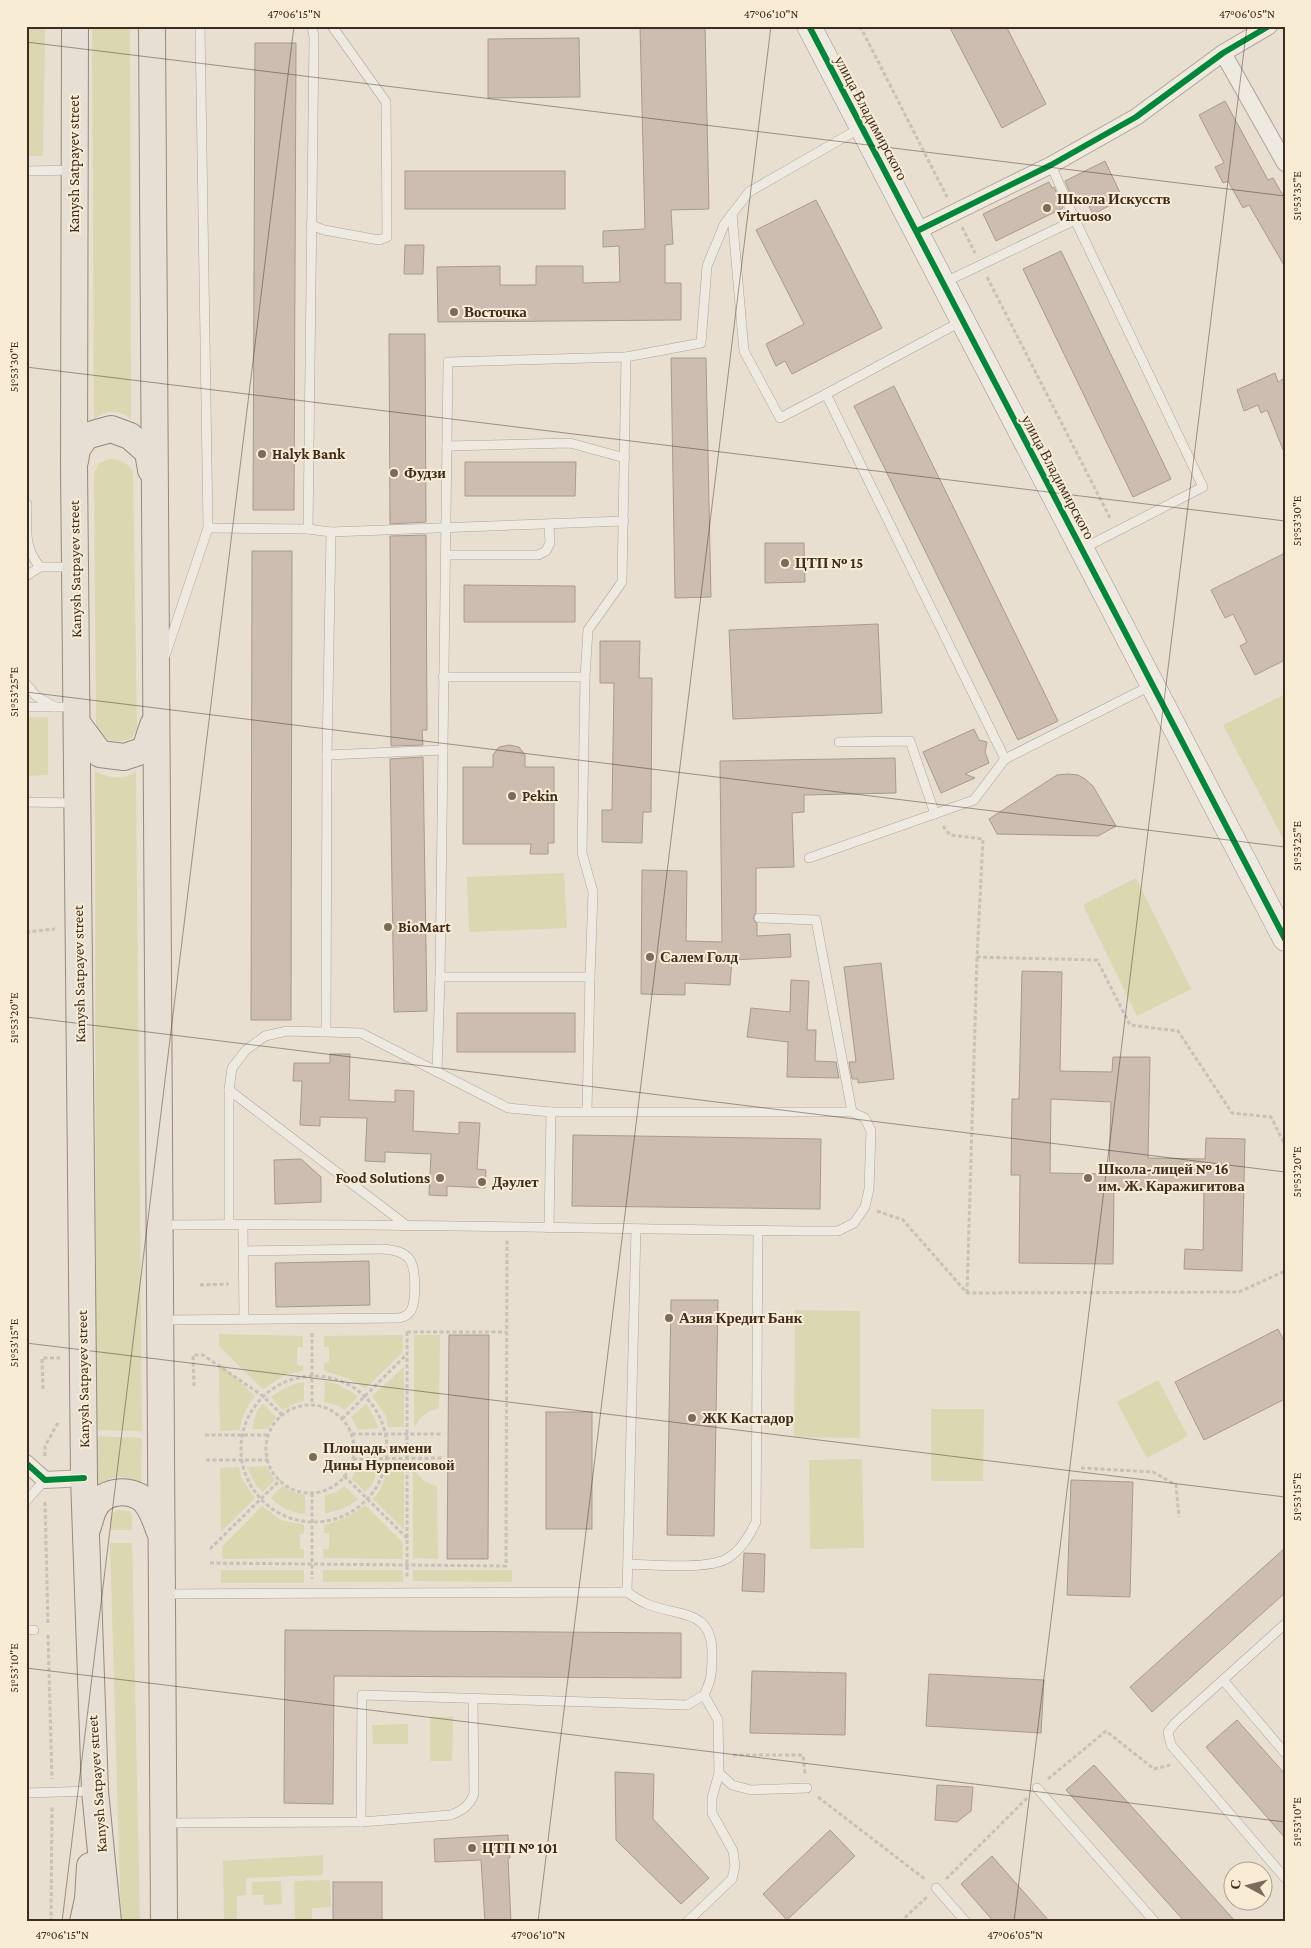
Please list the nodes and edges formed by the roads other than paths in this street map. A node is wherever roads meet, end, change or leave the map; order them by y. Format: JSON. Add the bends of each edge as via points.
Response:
{"nodes":[{"id":1,"x":75,"y":26,"type":"edge"},
{"id":2,"x":152,"y":26,"type":"edge"},
{"id":3,"x":200,"y":26,"type":"edge"},
{"id":4,"x":312,"y":26,"type":"edge"},
{"id":5,"x":332,"y":26,"type":"edge"},
{"id":6,"x":809,"y":26,"type":"edge"},
{"id":7,"x":1269,"y":26,"type":"edge"},
{"id":8,"x":1223,"y":52,"type":"junction"},
{"id":9,"x":862,"y":127,"type":"junction"},
{"id":10,"x":1285,"y":163,"type":"edge"},
{"id":11,"x":1051,"y":165,"type":"junction"},
{"id":12,"x":74,"y":170,"type":"junction"},
{"id":13,"x":26,"y":171,"type":"edge"},
{"id":14,"x":732,"y":214,"type":"junction"},
{"id":15,"x":1075,"y":220,"type":"junction"},
{"id":16,"x":311,"y":225,"type":"junction"},
{"id":17,"x":917,"y":231,"type":"junction"},
{"id":18,"x":943,"y":283,"type":"junction"},
{"id":19,"x":962,"y":321,"type":"junction"},
{"id":20,"x":626,"y":357,"type":"junction"},
{"id":21,"x":826,"y":394,"type":"junction"},
{"id":22,"x":447,"y":446,"type":"junction"},
{"id":23,"x":625,"y":458,"type":"junction"},
{"id":24,"x":74,"y":466,"type":"junction"},
{"id":25,"x":154,"y":486,"type":"junction"},
{"id":26,"x":27,"y":504,"type":"edge"},
{"id":27,"x":624,"y":521,"type":"junction"},
{"id":28,"x":549,"y":524,"type":"junction"},
{"id":29,"x":208,"y":528,"type":"junction"},
{"id":30,"x":308,"y":529,"type":"junction"},
{"id":31,"x":446,"y":529,"type":"junction"},
{"id":32,"x":331,"y":532,"type":"junction"},
{"id":33,"x":1081,"y":549,"type":"junction"},
{"id":34,"x":446,"y":555,"type":"junction"},
{"id":35,"x":40,"y":566,"type":"junction"},
{"id":36,"x":76,"y":567,"type":"junction"},
{"id":37,"x":26,"y":575,"type":"edge"},
{"id":38,"x":444,"y":677,"type":"junction"},
{"id":39,"x":585,"y":677,"type":"junction"},
{"id":40,"x":156,"y":682,"type":"junction"},
{"id":41,"x":26,"y":684,"type":"edge"},
{"id":42,"x":1152,"y":685,"type":"junction"},
{"id":43,"x":26,"y":707,"type":"edge"},
{"id":44,"x":70,"y":712,"type":"junction"},
{"id":45,"x":156,"y":717,"type":"junction"},
{"id":46,"x":839,"y":742,"type":"dead end"},
{"id":47,"x":443,"y":750,"type":"junction"},
{"id":48,"x":327,"y":755,"type":"junction"},
{"id":49,"x":1005,"y":759,"type":"junction"},
{"id":50,"x":26,"y":802,"type":"edge"},
{"id":51,"x":77,"y":803,"type":"junction"},
{"id":52,"x":935,"y":814,"type":"junction"},
{"id":53,"x":810,"y":858,"type":"dead end"},
{"id":54,"x":759,"y":918,"type":"dead end"},
{"id":55,"x":1285,"y":939,"type":"edge"},
{"id":56,"x":440,"y":977,"type":"junction"},
{"id":57,"x":590,"y":977,"type":"junction"},
{"id":58,"x":326,"y":1031,"type":"junction"},
{"id":59,"x":437,"y":1072,"type":"junction"},
{"id":60,"x":229,"y":1090,"type":"junction"},
{"id":61,"x":587,"y":1111,"type":"junction"},
{"id":62,"x":551,"y":1112,"type":"junction"},
{"id":63,"x":852,"y":1112,"type":"junction"},
{"id":64,"x":230,"y":1224,"type":"junction"},
{"id":65,"x":159,"y":1225,"type":"junction"},
{"id":66,"x":244,"y":1225,"type":"junction"},
{"id":67,"x":406,"y":1225,"type":"junction"},
{"id":68,"x":549,"y":1228,"type":"junction"},
{"id":69,"x":636,"y":1230,"type":"junction"},
{"id":70,"x":758,"y":1230,"type":"junction"},
{"id":71,"x":244,"y":1251,"type":"junction"},
{"id":72,"x":244,"y":1319,"type":"junction"},
{"id":73,"x":159,"y":1320,"type":"junction"},
{"id":74,"x":26,"y":1463,"type":"edge"},
{"id":75,"x":84,"y":1478,"type":"junction"},
{"id":76,"x":45,"y":1480,"type":"junction"},
{"id":77,"x":26,"y":1501,"type":"edge"},
{"id":78,"x":86,"y":1533,"type":"junction"},
{"id":79,"x":160,"y":1533,"type":"junction"},
{"id":80,"x":628,"y":1564,"type":"junction"},
{"id":81,"x":627,"y":1592,"type":"junction"},
{"id":82,"x":162,"y":1594,"type":"junction"},
{"id":83,"x":1285,"y":1624,"type":"edge"},
{"id":84,"x":1223,"y":1680,"type":"junction"},
{"id":85,"x":704,"y":1695,"type":"junction"},
{"id":86,"x":473,"y":1699,"type":"junction"},
{"id":87,"x":1285,"y":1752,"type":"edge"},
{"id":88,"x":719,"y":1773,"type":"junction"},
{"id":89,"x":807,"y":1788,"type":"road end"},
{"id":90,"x":1037,"y":1788,"type":"dead end"},
{"id":91,"x":95,"y":1791,"type":"junction"},
{"id":92,"x":26,"y":1793,"type":"edge"},
{"id":93,"x":361,"y":1822,"type":"junction"},
{"id":94,"x":162,"y":1823,"type":"junction"},
{"id":95,"x":1285,"y":1878,"type":"edge"},
{"id":96,"x":936,"y":1888,"type":"road end"},
{"id":97,"x":163,"y":1921,"type":"edge"},
{"id":98,"x":83,"y":1922,"type":"edge"},
{"id":99,"x":108,"y":1922,"type":"edge"},
{"id":100,"x":687,"y":1922,"type":"edge"},
{"id":101,"x":966,"y":1922,"type":"edge"},
{"id":102,"x":1155,"y":1922,"type":"edge"}],
"edges":[{"from":1,"to":12,"type":"main road","name":"Kanysh Satpayev street"},
{"from":2,"to":25,"type":"main road"},
{"from":3,"to":29,"type":"lane"},
{"from":4,"to":16,"type":"lane"},
{"from":5,"to":16,"type":"lane","via":[[386,102],[387,237],[379,240]]},
{"from":6,"to":9,"type":"street","name":"улица Владимирского"},
{"from":7,"to":8,"type":"street"},
{"from":8,"to":10,"type":"street"},
{"from":8,"to":11,"type":"street","via":[[1136,117]]},
{"from":9,"to":14,"type":"lane","via":[[749,192]]},
{"from":9,"to":17,"type":"street","name":"улица Владимирского"},
{"from":11,"to":15,"type":"lane"},
{"from":11,"to":17,"type":"street"},
{"from":12,"to":13,"type":"lane"},
{"from":12,"to":24,"type":"main road","name":"Kanysh Satpayev street"},
{"from":14,"to":20,"type":"lane","via":[[724,224],[707,266],[700,343]]},
{"from":14,"to":21,"type":"lane","via":[[744,351],[780,418]]},
{"from":15,"to":18,"type":"lane"},
{"from":15,"to":33,"type":"lane","via":[[1202,487]]},
{"from":16,"to":30,"type":"lane"},
{"from":17,"to":18,"type":"street","name":"улица Владимирского"},
{"from":18,"to":19,"type":"street","name":"улица Владимирского"},
{"from":19,"to":21,"type":"lane"},
{"from":19,"to":33,"type":"street","name":"улица Владимирского"},
{"from":20,"to":22,"type":"lane","via":[[448,362]]},
{"from":20,"to":23,"type":"lane"},
{"from":21,"to":49,"type":"lane"},
{"from":22,"to":23,"type":"lane","via":[[570,443]]},
{"from":22,"to":31,"type":"lane"},
{"from":23,"to":27,"type":"lane"},
{"from":24,"to":25,"type":"main road","via":[[77,449],[86,436],[111,429],[130,436],[148,452]]},
{"from":24,"to":36,"type":"main road","name":"Kanysh Satpayev street"},
{"from":25,"to":40,"type":"main road"},
{"from":26,"to":35,"type":"lane","via":[[27,546]]},
{"from":27,"to":28,"type":"lane"},
{"from":27,"to":39,"type":"lane","via":[[622,582],[588,630]]},
{"from":28,"to":31,"type":"lane"},
{"from":28,"to":34,"type":"lane","via":[[550,543],[546,551],[538,555]]},
{"from":29,"to":30,"type":"lane"},
{"from":29,"to":40,"type":"lane"},
{"from":30,"to":32,"type":"lane"},
{"from":31,"to":32,"type":"lane"},
{"from":31,"to":34,"type":"lane"},
{"from":32,"to":48,"type":"lane"},
{"from":33,"to":42,"type":"street","name":"улица Владимирского"},
{"from":34,"to":38,"type":"lane"},
{"from":35,"to":36,"type":"lane"},
{"from":35,"to":37,"type":"lane"},
{"from":36,"to":44,"type":"main road","name":"Kanysh Satpayev street"},
{"from":38,"to":39,"type":"lane"},
{"from":38,"to":47,"type":"lane"},
{"from":39,"to":57,"type":"lane","via":[[582,854],[593,892]]},
{"from":40,"to":45,"type":"main road"},
{"from":41,"to":44,"type":"lane","via":[[36,696]]},
{"from":42,"to":49,"type":"lane"},
{"from":42,"to":55,"type":"street","name":"улица Владимирского"},
{"from":43,"to":44,"type":"lane"},
{"from":44,"to":45,"type":"main road","via":[[100,754],[124,757],[145,750]]},
{"from":44,"to":51,"type":"main road","name":"Kanysh Satpayev street"},
{"from":45,"to":65,"type":"main road"},
{"from":46,"to":52,"type":"lane","via":[[910,741]]},
{"from":47,"to":48,"type":"lane"},
{"from":47,"to":56,"type":"lane"},
{"from":48,"to":58,"type":"lane"},
{"from":49,"to":52,"type":"lane","via":[[974,800]]},
{"from":50,"to":51,"type":"lane"},
{"from":51,"to":75,"type":"main road","name":"Kanysh Satpayev street"},
{"from":52,"to":53,"type":"lane"},
{"from":54,"to":63,"type":"lane","via":[[816,920]]},
{"from":56,"to":57,"type":"lane"},
{"from":56,"to":59,"type":"lane"},
{"from":57,"to":61,"type":"lane"},
{"from":58,"to":59,"type":"lane","via":[[361,1033]]},
{"from":58,"to":60,"type":"lane","via":[[288,1031],[265,1036],[246,1050],[232,1068]]},
{"from":59,"to":62,"type":"lane","via":[[508,1108]]},
{"from":60,"to":64,"type":"lane"},
{"from":60,"to":67,"type":"lane"},
{"from":61,"to":62,"type":"lane"},
{"from":61,"to":63,"type":"lane"},
{"from":62,"to":68,"type":"lane"},
{"from":63,"to":70,"type":"lane","via":[[865,1118],[871,1131],[869,1190],[865,1207],[854,1224],[838,1231]]},
{"from":64,"to":65,"type":"lane"},
{"from":64,"to":66,"type":"lane"},
{"from":65,"to":73,"type":"main road"},
{"from":66,"to":67,"type":"lane"},
{"from":66,"to":71,"type":"lane"},
{"from":67,"to":68,"type":"lane"},
{"from":68,"to":69,"type":"lane"},
{"from":69,"to":70,"type":"lane"},
{"from":69,"to":80,"type":"lane"},
{"from":70,"to":80,"type":"lane","via":[[756,1522],[745,1543],[727,1559],[706,1565]]},
{"from":71,"to":72,"type":"lane"},
{"from":71,"to":72,"type":"lane","via":[[382,1249],[399,1252],[410,1259],[414,1270],[414,1305],[409,1314],[399,1318]]},
{"from":72,"to":73,"type":"lane"},
{"from":73,"to":79,"type":"main road"},
{"from":74,"to":76,"type":"street"},
{"from":75,"to":76,"type":"street"},
{"from":75,"to":78,"type":"main road","name":"Kanysh Satpayev street"},
{"from":76,"to":77,"type":"lane"},
{"from":78,"to":79,"type":"main road","via":[[95,1506],[105,1495],[123,1492],[140,1497],[150,1508]]},
{"from":78,"to":91,"type":"main road","name":"Kanysh Satpayev street"},
{"from":79,"to":82,"type":"main road"},
{"from":80,"to":81,"type":"lane"},
{"from":81,"to":82,"type":"lane"},
{"from":81,"to":85,"type":"lane","via":[[647,1604],[688,1614],[707,1627],[712,1642],[712,1679]]},
{"from":82,"to":94,"type":"main road"},
{"from":83,"to":84,"type":"lane"},
{"from":84,"to":87,"type":"lane"},
{"from":84,"to":95,"type":"lane","via":[[1175,1722],[1168,1732],[1171,1745]]},
{"from":85,"to":86,"type":"lane","via":[[687,1705]]},
{"from":85,"to":88,"type":"lane","via":[[718,1720]]},
{"from":86,"to":93,"type":"lane","via":[[474,1794],[470,1803],[451,1815]]},
{"from":86,"to":93,"type":"lane","via":[[362,1695]]},
{"from":88,"to":89,"type":"lane","via":[[732,1785],[751,1790]]},
{"from":88,"to":100,"type":"lane","via":[[712,1798],[712,1813],[733,1851],[735,1866],[732,1879]]},
{"from":90,"to":102,"type":"lane"},
{"from":91,"to":92,"type":"lane"},
{"from":91,"to":98,"type":"main road","via":[[88,1899]]},
{"from":91,"to":99,"type":"main road","name":"Kanysh Satpayev street"},
{"from":93,"to":94,"type":"lane"},
{"from":94,"to":97,"type":"main road"},
{"from":96,"to":101,"type":"lane"}]}
